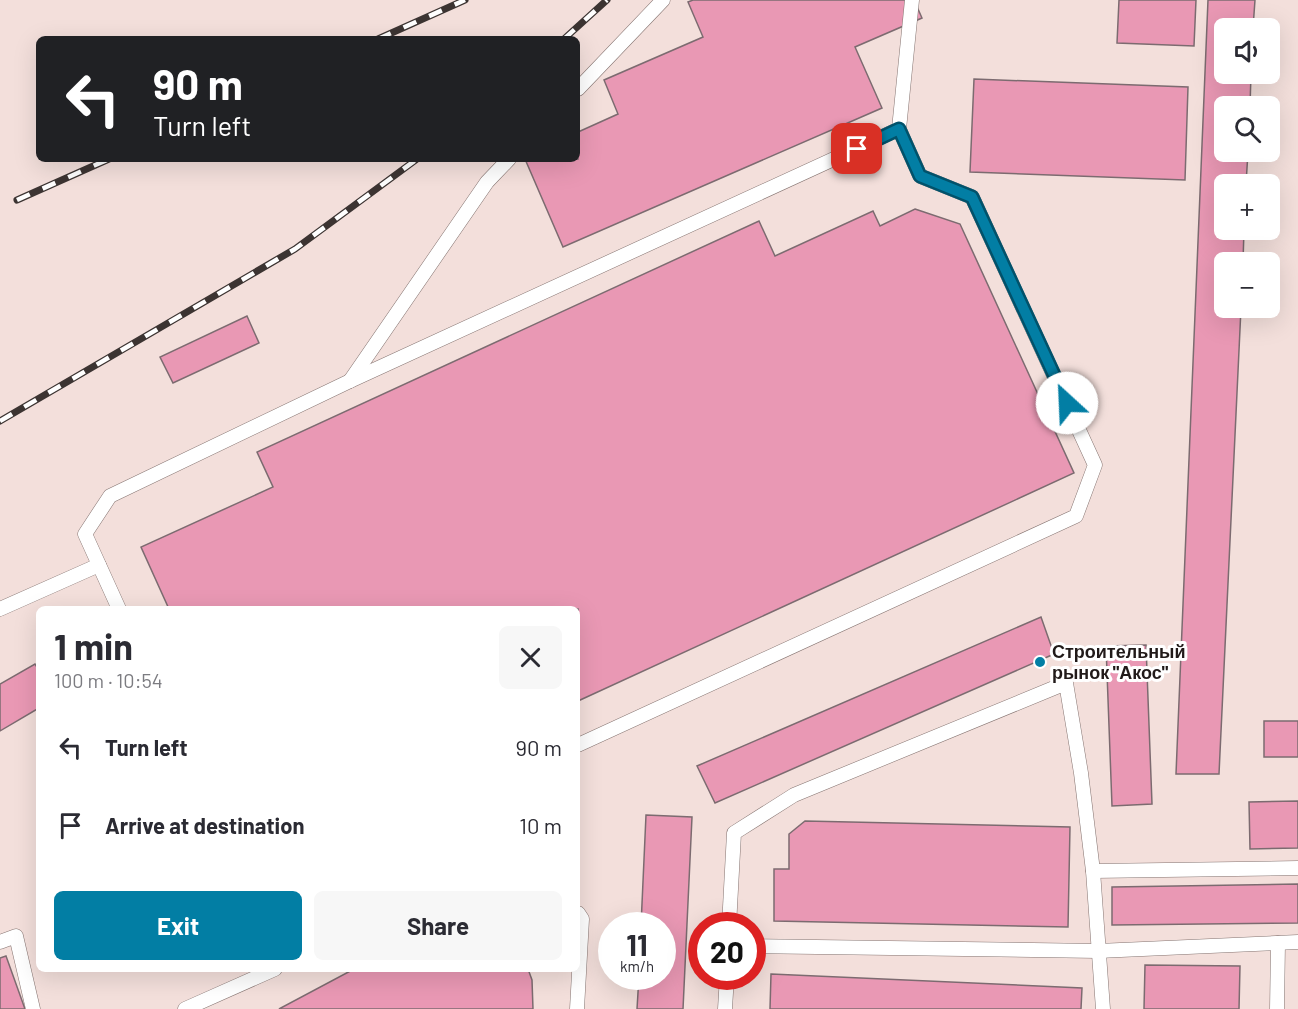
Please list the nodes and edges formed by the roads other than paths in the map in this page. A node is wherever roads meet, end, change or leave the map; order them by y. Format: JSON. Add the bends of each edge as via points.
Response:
{"nodes":[{"id":1,"x":663,"y":0,"type":"edge"},
{"id":2,"x":912,"y":0,"type":"edge"},
{"id":3,"x":580,"y":86,"type":"edge"},
{"id":4,"x":899,"y":129,"type":"junction"},
{"id":5,"x":506,"y":162,"type":"edge"},
{"id":6,"x":350,"y":381,"type":"junction"},
{"id":7,"x":99,"y":565,"type":"junction"},
{"id":8,"x":118,"y":606,"type":"edge"},
{"id":9,"x":0,"y":609,"type":"edge"},
{"id":10,"x":580,"y":744,"type":"edge"},
{"id":11,"x":1298,"y":868,"type":"edge"},
{"id":12,"x":1093,"y":871,"type":"junction"},
{"id":13,"x":730,"y":912,"type":"edge"},
{"id":14,"x":580,"y":916,"type":"edge"},
{"id":15,"x":0,"y":942,"type":"edge"},
{"id":16,"x":1298,"y":942,"type":"edge"},
{"id":17,"x":1278,"y":943,"type":"junction"},
{"id":18,"x":766,"y":946,"type":"edge"},
{"id":19,"x":1098,"y":951,"type":"junction"},
{"id":20,"x":580,"y":955,"type":"edge"},
{"id":21,"x":268,"y":972,"type":"edge"},
{"id":22,"x":579,"y":972,"type":"edge"},
{"id":23,"x":726,"y":990,"type":"edge"},
{"id":24,"x":33,"y":1009,"type":"edge"},
{"id":25,"x":185,"y":1009,"type":"edge"},
{"id":26,"x":577,"y":1009,"type":"edge"},
{"id":27,"x":725,"y":1009,"type":"edge"},
{"id":28,"x":1103,"y":1009,"type":"edge"},
{"id":29,"x":1277,"y":1009,"type":"edge"}],
"edges":[{"from":1,"to":3,"type":"lane"},
{"from":2,"to":4,"type":"lane"},
{"from":4,"to":6,"type":"lane"},
{"from":4,"to":10,"type":"lane","via":[[920,176],[972,197],[1090,454],[1095,465],[1076,516]]},
{"from":5,"to":6,"type":"lane","via":[[487,182]]},
{"from":6,"to":7,"type":"lane","via":[[110,496],[85,534]]},
{"from":7,"to":8,"type":"lane"},
{"from":7,"to":9,"type":"lane"},
{"from":11,"to":12,"type":"lane"},
{"from":12,"to":13,"type":"lane","via":[[1066,683],[794,795],[734,833]]},
{"from":12,"to":19,"type":"lane"},
{"from":14,"to":20,"type":"lane"},
{"from":15,"to":24,"type":"lane","via":[[16,936]]},
{"from":16,"to":17,"type":"lane"},
{"from":17,"to":19,"type":"lane"},
{"from":17,"to":29,"type":"lane"},
{"from":18,"to":19,"type":"lane"},
{"from":19,"to":28,"type":"lane"},
{"from":21,"to":25,"type":"lane"},
{"from":22,"to":26,"type":"lane"},
{"from":23,"to":27,"type":"lane"}]}
